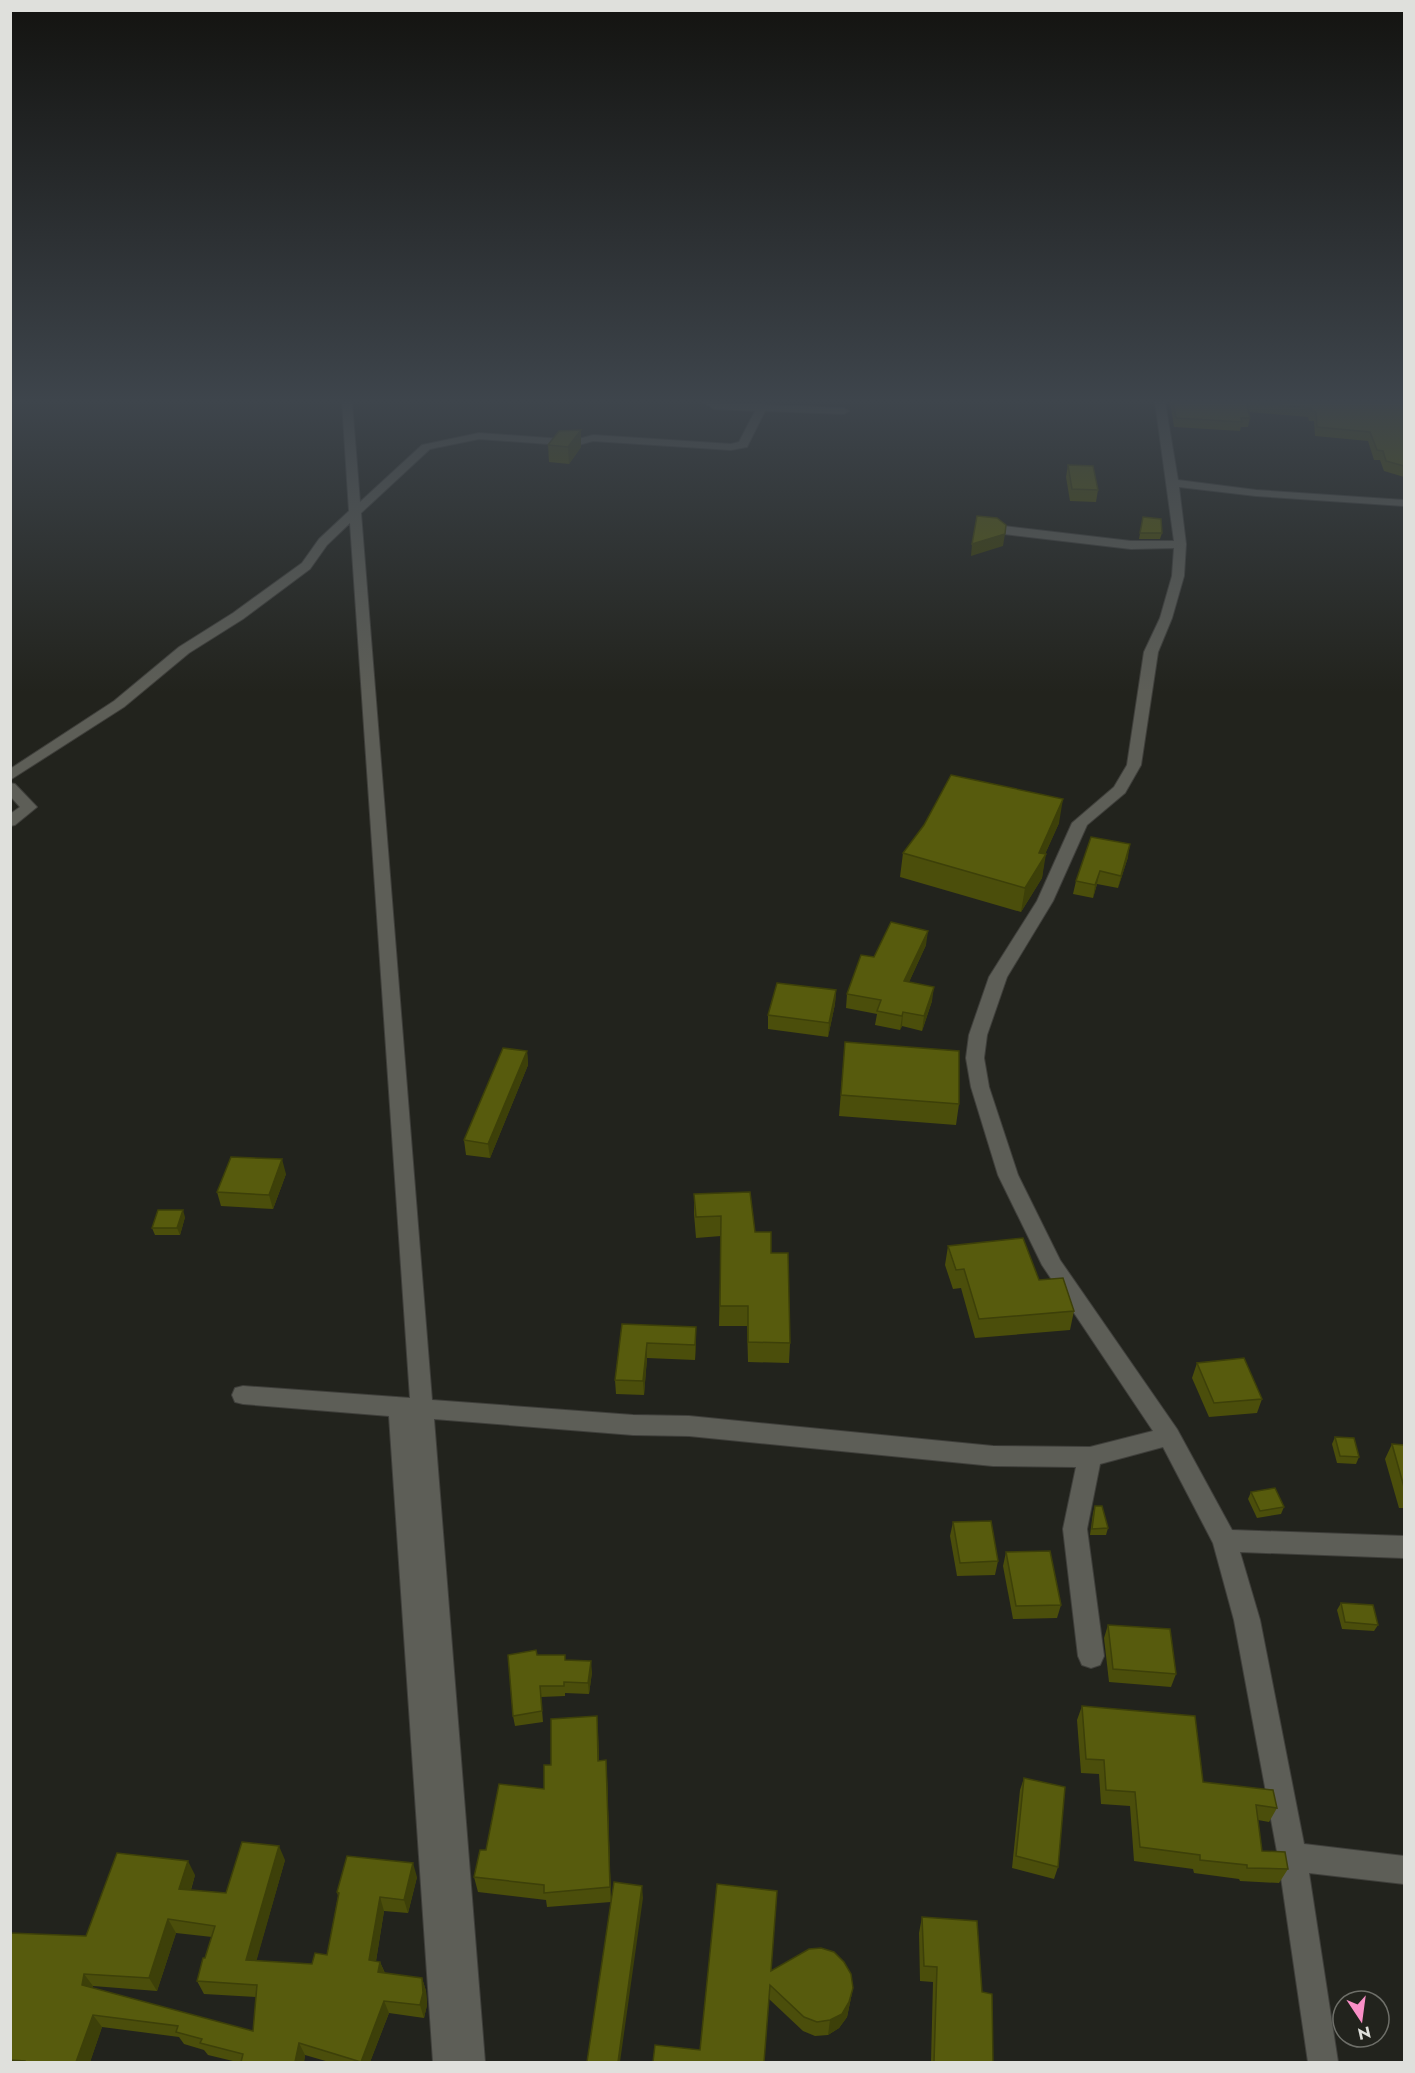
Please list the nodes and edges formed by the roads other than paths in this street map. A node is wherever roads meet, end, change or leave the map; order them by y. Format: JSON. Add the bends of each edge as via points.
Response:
{"nodes":[{"id":1,"x":354,"y":499,"type":"edge"},
{"id":2,"x":370,"y":499,"type":"edge"},
{"id":3,"x":1175,"y":499,"type":"edge"},
{"id":4,"x":1341,"y":499,"type":"edge"},
{"id":5,"x":1404,"y":503,"type":"edge"},
{"id":6,"x":355,"y":513,"type":"junction"},
{"id":7,"x":1004,"y":530,"type":"edge"},
{"id":8,"x":1180,"y":544,"type":"junction"},
{"id":9,"x":10,"y":776,"type":"edge"},
{"id":10,"x":10,"y":788,"type":"edge"},
{"id":11,"x":10,"y":822,"type":"edge"},
{"id":12,"x":243,"y":1395,"type":"dead end"},
{"id":13,"x":411,"y":1408,"type":"junction"},
{"id":14,"x":1169,"y":1436,"type":"junction"},
{"id":15,"x":1090,"y":1457,"type":"junction"},
{"id":16,"x":1225,"y":1541,"type":"junction"},
{"id":17,"x":1404,"y":1547,"type":"edge"},
{"id":18,"x":1091,"y":1656,"type":"dead end"},
{"id":19,"x":1292,"y":1857,"type":"junction"},
{"id":20,"x":1404,"y":1870,"type":"edge"},
{"id":21,"x":448,"y":2062,"type":"edge"},
{"id":22,"x":470,"y":2062,"type":"edge"},
{"id":23,"x":1323,"y":2062,"type":"edge"}],
"edges":[{"from":1,"to":6,"type":"street"},
{"from":2,"to":6,"type":"street"},
{"from":3,"to":8,"type":"street"},
{"from":4,"to":5,"type":"street"},
{"from":6,"to":9,"type":"street","via":[[323,542],[306,566],[184,650],[119,704]]},
{"from":6,"to":13,"type":"street"},
{"from":7,"to":8,"type":"street","via":[[1131,545]]},
{"from":8,"to":14,"type":"street","via":[[1178,576],[1151,652],[1134,765],[1120,790],[1080,823],[1045,901],[998,977],[978,1035],[975,1058],[980,1087],[1008,1175],[1052,1265]]},
{"from":10,"to":11,"type":"street","via":[[29,807]]},
{"from":12,"to":13,"type":"street"},
{"from":13,"to":15,"type":"street","via":[[689,1426],[993,1456]]},
{"from":13,"to":21,"type":"street"},
{"from":13,"to":22,"type":"street"},
{"from":14,"to":15,"type":"street"},
{"from":14,"to":16,"type":"street"},
{"from":15,"to":18,"type":"street","via":[[1075,1528]]},
{"from":16,"to":17,"type":"street"},
{"from":16,"to":19,"type":"street","via":[[1247,1620]]},
{"from":19,"to":20,"type":"street"},
{"from":19,"to":23,"type":"street"}]}
